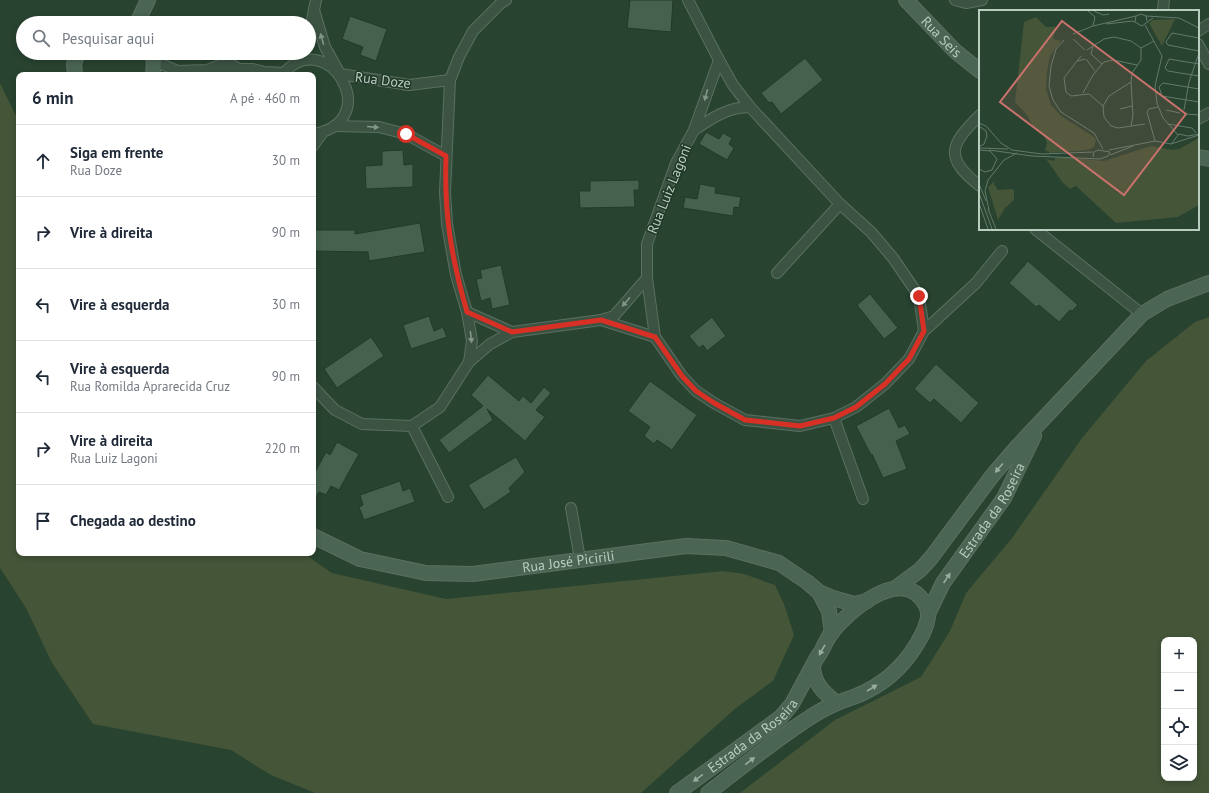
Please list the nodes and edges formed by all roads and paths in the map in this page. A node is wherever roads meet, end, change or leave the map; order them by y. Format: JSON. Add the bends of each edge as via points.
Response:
{"nodes":[{"id":1,"x":148,"y":0,"type":"edge"},
{"id":2,"x":316,"y":0,"type":"edge"},
{"id":3,"x":506,"y":0,"type":"edge"},
{"id":4,"x":688,"y":0,"type":"edge"},
{"id":5,"x":906,"y":0,"type":"edge"},
{"id":6,"x":955,"y":0,"type":"edge"},
{"id":7,"x":982,"y":0,"type":"edge"},
{"id":8,"x":1164,"y":0,"type":"edge"},
{"id":9,"x":314,"y":10,"type":"junction"},
{"id":10,"x":1163,"y":10,"type":"edge"},
{"id":11,"x":140,"y":16,"type":"edge"},
{"id":12,"x":313,"y":16,"type":"edge"},
{"id":13,"x":316,"y":16,"type":"edge"},
{"id":14,"x":316,"y":17,"type":"edge"},
{"id":15,"x":1209,"y":24,"type":"edge"},
{"id":16,"x":1199,"y":31,"type":"edge"},
{"id":17,"x":1199,"y":46,"type":"edge"},
{"id":18,"x":75,"y":60,"type":"edge"},
{"id":19,"x":153,"y":60,"type":"edge"},
{"id":20,"x":158,"y":60,"type":"edge"},
{"id":21,"x":300,"y":60,"type":"edge"},
{"id":22,"x":719,"y":60,"type":"junction"},
{"id":23,"x":298,"y":63,"type":"junction"},
{"id":24,"x":1209,"y":64,"type":"edge"},
{"id":25,"x":207,"y":70,"type":"junction"},
{"id":26,"x":979,"y":70,"type":"edge"},
{"id":27,"x":75,"y":72,"type":"edge"},
{"id":28,"x":153,"y":72,"type":"edge"},
{"id":29,"x":222,"y":72,"type":"edge"},
{"id":30,"x":258,"y":72,"type":"edge"},
{"id":31,"x":286,"y":72,"type":"edge"},
{"id":32,"x":340,"y":74,"type":"junction"},
{"id":33,"x":450,"y":80,"type":"junction"},
{"id":34,"x":750,"y":107,"type":"junction"},
{"id":35,"x":979,"y":116,"type":"edge"},
{"id":36,"x":334,"y":126,"type":"junction"},
{"id":37,"x":694,"y":130,"type":"junction"},
{"id":38,"x":318,"y":133,"type":"edge"},
{"id":39,"x":446,"y":156,"type":"junction"},
{"id":40,"x":1199,"y":157,"type":"edge"},
{"id":41,"x":1209,"y":159,"type":"edge"},
{"id":42,"x":979,"y":185,"type":"edge"},
{"id":43,"x":840,"y":204,"type":"junction"},
{"id":44,"x":1036,"y":230,"type":"edge"},
{"id":45,"x":1002,"y":251,"type":"dead end"},
{"id":46,"x":777,"y":273,"type":"dead end"},
{"id":47,"x":647,"y":278,"type":"junction"},
{"id":48,"x":1209,"y":284,"type":"edge"},
{"id":49,"x":467,"y":312,"type":"junction"},
{"id":50,"x":1142,"y":314,"type":"junction"},
{"id":51,"x":601,"y":320,"type":"junction"},
{"id":52,"x":924,"y":331,"type":"junction"},
{"id":53,"x":512,"y":332,"type":"junction"},
{"id":54,"x":655,"y":337,"type":"junction"},
{"id":55,"x":469,"y":362,"type":"junction"},
{"id":56,"x":316,"y":390,"type":"edge"},
{"id":57,"x":1054,"y":408,"type":"junction"},
{"id":58,"x":834,"y":418,"type":"junction"},
{"id":59,"x":412,"y":426,"type":"junction"},
{"id":60,"x":448,"y":496,"type":"dead end"},
{"id":61,"x":863,"y":499,"type":"dead end"},
{"id":62,"x":571,"y":508,"type":"dead end"},
{"id":63,"x":316,"y":537,"type":"edge"},
{"id":64,"x":580,"y":559,"type":"junction"},
{"id":65,"x":897,"y":587,"type":"junction"},
{"id":66,"x":818,"y":592,"type":"junction"},
{"id":67,"x":866,"y":601,"type":"junction"},
{"id":68,"x":929,"y":612,"type":"junction"},
{"id":69,"x":832,"y":633,"type":"junction"},
{"id":70,"x":813,"y":665,"type":"junction"},
{"id":71,"x":837,"y":703,"type":"junction"},
{"id":72,"x":678,"y":793,"type":"edge"},
{"id":73,"x":708,"y":793,"type":"edge"}],
"edges":[{"from":1,"to":11,"type":"street"},
{"from":2,"to":9,"type":"street"},
{"from":3,"to":33,"type":"street","via":[[473,31]]},
{"from":4,"to":22,"type":"street"},
{"from":5,"to":26,"type":"street","name":"Rua Seis","via":[[950,46]]},
{"from":6,"to":7,"type":"street","via":[[966,3]]},
{"from":8,"to":10,"type":"street"},
{"from":9,"to":12,"type":"street"},
{"from":13,"to":9,"type":"street","one_way":true},
{"from":32,"to":14,"type":"street","one_way":true,"via":[[325,47]]},
{"from":15,"to":16,"type":"street"},
{"from":17,"to":24,"type":"street"},
{"from":18,"to":27,"type":"street"},
{"from":19,"to":28,"type":"street"},
{"from":20,"to":25,"type":"street","via":[[178,71]]},
{"from":21,"to":23,"type":"street"},
{"from":22,"to":34,"type":"street","via":[[733,85]]},
{"from":22,"to":37,"type":"street","name":"Rua Luiz Lagoni","one_way":true},
{"from":23,"to":31,"type":"street"},
{"from":23,"to":32,"type":"street","via":[[309,60],[320,62]]},
{"from":25,"to":29,"type":"street"},
{"from":25,"to":30,"type":"street","via":[[230,64],[239,69],[253,69]]},
{"from":32,"to":33,"type":"street","name":"Rua Doze","via":[[409,85]]},
{"from":32,"to":36,"type":"street","via":[[348,95],[344,112]]},
{"from":33,"to":39,"type":"street"},
{"from":34,"to":37,"type":"street","name":"Rua Luiz Lagoni","via":[[736,107]]},
{"from":34,"to":43,"type":"street"},
{"from":35,"to":42,"type":"street","via":[[963,132],[955,149],[960,169]]},
{"from":36,"to":38,"type":"street"},
{"from":36,"to":39,"type":"street","one_way":true,"via":[[379,127],[406,134]]},
{"from":37,"to":47,"type":"street","name":"Rua Luiz Lagoni","via":[[676,163],[647,244]]},
{"from":39,"to":49,"type":"street","via":[[447,224],[456,275]]},
{"from":40,"to":41,"type":"street"},
{"from":43,"to":46,"type":"street"},
{"from":43,"to":52,"type":"street","via":[[871,232],[919,296]]},
{"from":44,"to":50,"type":"street"},
{"from":45,"to":52,"type":"street","name":"Rua Luiz Lagoni","via":[[976,283]]},
{"from":47,"to":51,"type":"street","one_way":true,"via":[[614,316]]},
{"from":47,"to":54,"type":"street","name":"Rua Luiz Lagoni"},
{"from":48,"to":50,"type":"street","name":"Estrada da Roseira","via":[[1167,298]]},
{"from":49,"to":53,"type":"street"},
{"from":49,"to":55,"type":"street","one_way":true,"via":[[472,341]]},
{"from":50,"to":57,"type":"street","name":"Estrada da Roseira"},
{"from":51,"to":53,"type":"street"},
{"from":51,"to":54,"type":"street"},
{"from":52,"to":58,"type":"street","name":"Rua Luiz Lagoni","via":[[909,359],[885,384],[856,407]]},
{"from":53,"to":55,"type":"street","via":[[490,344]]},
{"from":54,"to":58,"type":"street","name":"Rua Luiz Lagoni","via":[[682,376],[696,391],[745,420],[800,426]]},
{"from":55,"to":59,"type":"street","via":[[440,407]]},
{"from":56,"to":59,"type":"street","via":[[334,410],[362,424]]},
{"from":57,"to":65,"type":"street","name":"Estrada da Roseira","one_way":true,"via":[[992,476],[931,558]]},
{"from":68,"to":57,"type":"street","name":"Estrada da Roseira","one_way":true,"via":[[943,583],[1004,498],[1027,446]]},
{"from":58,"to":61,"type":"street"},
{"from":59,"to":60,"type":"street"},
{"from":62,"to":64,"type":"street"},
{"from":63,"to":64,"type":"street","name":"Rua José Picirili","via":[[360,559],[426,573],[473,574]]},
{"from":64,"to":66,"type":"street","name":"Rua José Picirili","via":[[686,546],[726,548],[779,563]]},
{"from":65,"to":67,"type":"street","name":"Estrada da Roseira"},
{"from":65,"to":68,"type":"street","via":[[915,592]]},
{"from":66,"to":67,"type":"street","via":[[843,602],[854,604]]},
{"from":66,"to":69,"type":"street","via":[[829,611]]},
{"from":67,"to":69,"type":"street","name":"Estrada da Roseira"},
{"from":71,"to":68,"type":"street","name":"Estrada da Roseira","one_way":true,"via":[[866,692],[897,670],[918,643]]},
{"from":69,"to":70,"type":"street","name":"Estrada da Roseira","one_way":true},
{"from":70,"to":71,"type":"street","via":[[819,685],[825,694]]},
{"from":70,"to":72,"type":"street","name":"Estrada da Roseira","one_way":true,"via":[[792,704],[781,717]]},
{"from":73,"to":71,"type":"street","name":"Estrada da Roseira","one_way":true,"via":[[802,723]]}]}
